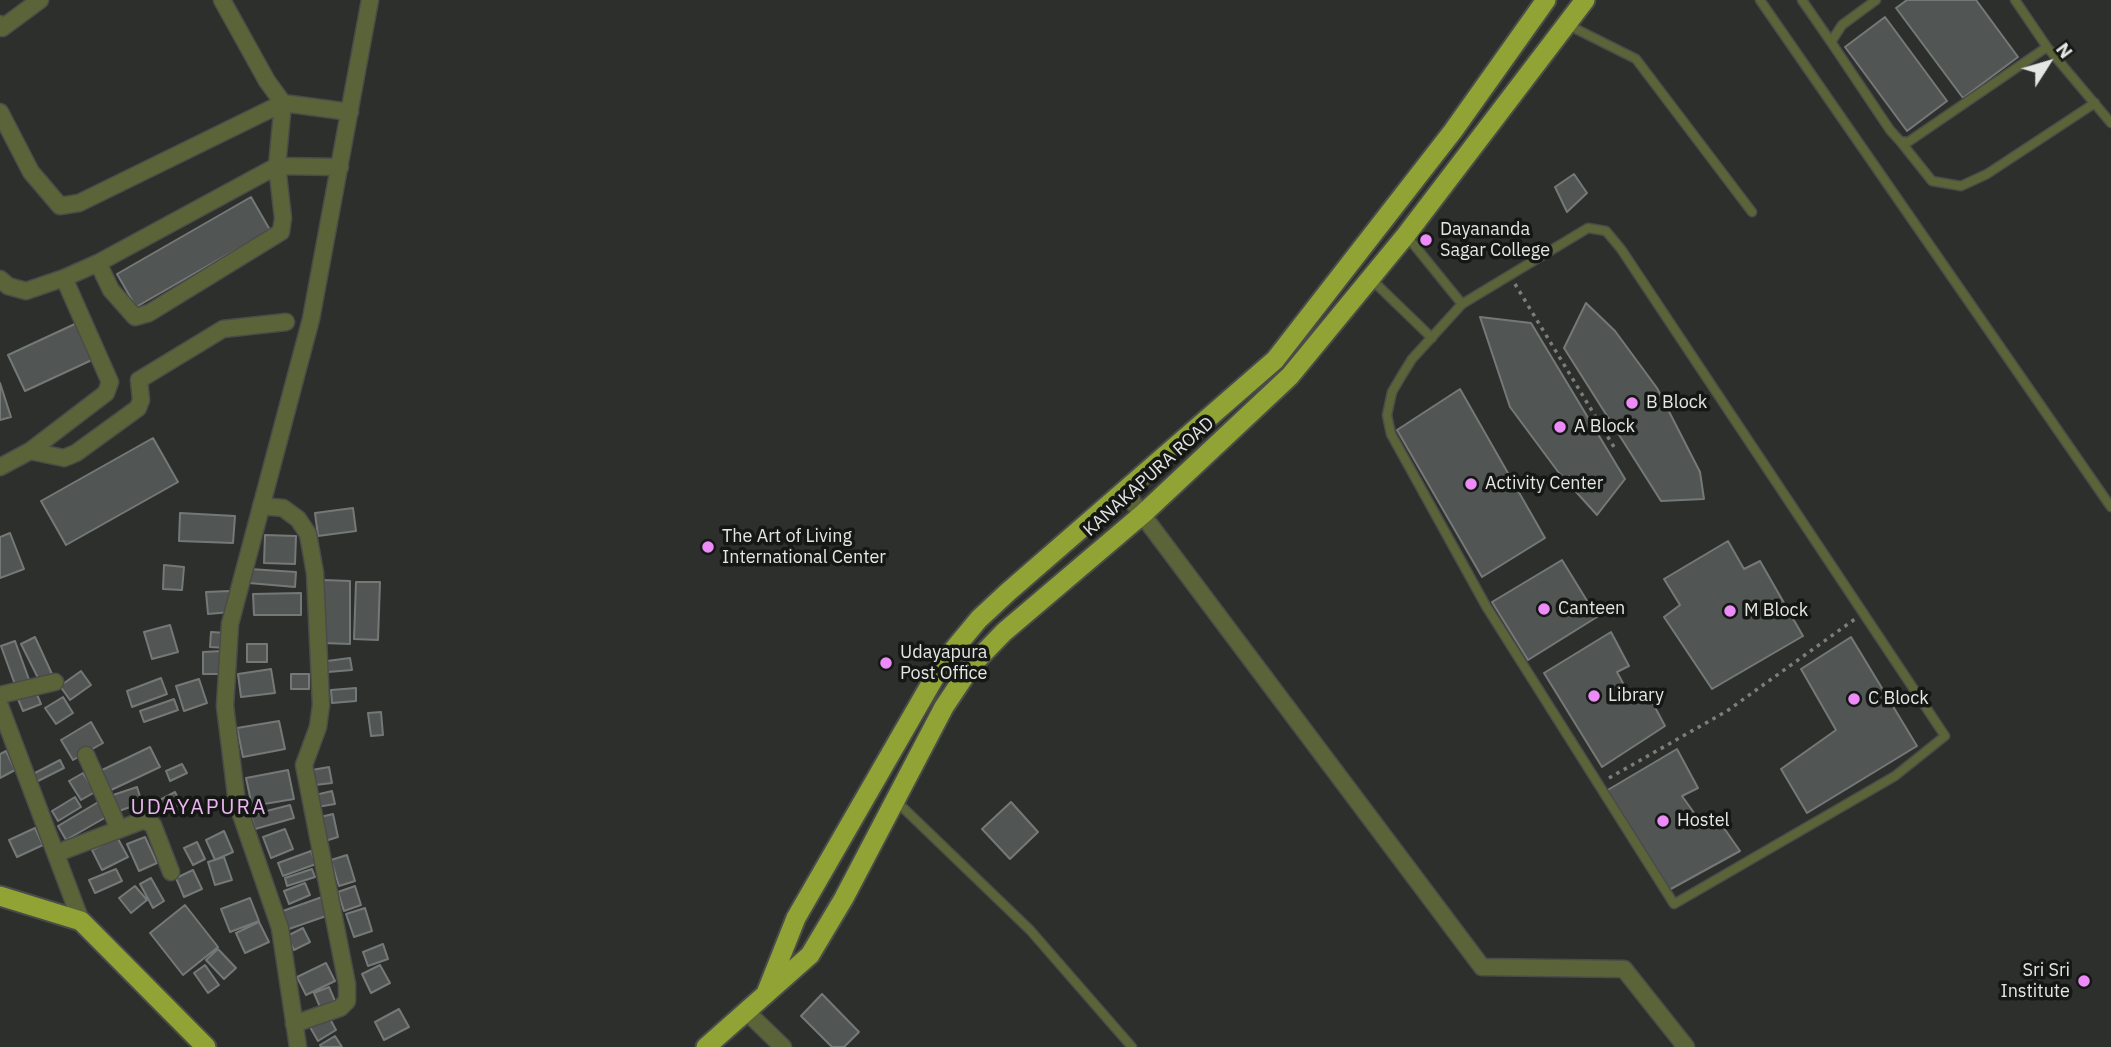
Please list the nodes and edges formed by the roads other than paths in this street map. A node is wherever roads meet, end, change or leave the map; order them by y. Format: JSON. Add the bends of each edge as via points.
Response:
{"nodes":[{"id":1,"x":40,"y":0,"type":"edge"},
{"id":2,"x":222,"y":0,"type":"edge"},
{"id":3,"x":370,"y":0,"type":"edge"},
{"id":4,"x":1546,"y":0,"type":"edge"},
{"id":5,"x":1585,"y":0,"type":"edge"},
{"id":6,"x":1760,"y":0,"type":"edge"},
{"id":7,"x":1802,"y":0,"type":"edge"},
{"id":8,"x":1875,"y":0,"type":"edge"},
{"id":9,"x":2015,"y":0,"type":"edge"},
{"id":10,"x":0,"y":24,"type":"edge"},
{"id":11,"x":1568,"y":25,"type":"junction"},
{"id":12,"x":1831,"y":42,"type":"junction"},
{"id":13,"x":2048,"y":47,"type":"junction"},
{"id":14,"x":283,"y":103,"type":"junction"},
{"id":15,"x":2095,"y":103,"type":"junction"},
{"id":16,"x":0,"y":112,"type":"edge"},
{"id":17,"x":350,"y":112,"type":"junction"},
{"id":18,"x":2111,"y":123,"type":"edge"},
{"id":19,"x":1900,"y":141,"type":"junction"},
{"id":20,"x":277,"y":166,"type":"junction"},
{"id":21,"x":340,"y":167,"type":"junction"},
{"id":22,"x":1752,"y":212,"type":"dead end"},
{"id":23,"x":1406,"y":235,"type":"junction"},
{"id":24,"x":98,"y":263,"type":"junction"},
{"id":25,"x":64,"y":278,"type":"junction"},
{"id":26,"x":0,"y":279,"type":"edge"},
{"id":27,"x":1371,"y":279,"type":"junction"},
{"id":28,"x":1462,"y":304,"type":"junction"},
{"id":29,"x":286,"y":322,"type":"dead end"},
{"id":30,"x":1432,"y":338,"type":"junction"},
{"id":31,"x":30,"y":451,"type":"junction"},
{"id":32,"x":0,"y":467,"type":"edge"},
{"id":33,"x":1126,"y":493,"type":"junction"},
{"id":34,"x":261,"y":506,"type":"junction"},
{"id":35,"x":2111,"y":507,"type":"edge"},
{"id":36,"x":1144,"y":513,"type":"junction"},
{"id":37,"x":55,"y":682,"type":"dead end"},
{"id":38,"x":0,"y":695,"type":"edge"},
{"id":39,"x":923,"y":696,"type":"junction"},
{"id":40,"x":0,"y":706,"type":"edge"},
{"id":41,"x":944,"y":708,"type":"junction"},
{"id":42,"x":86,"y":755,"type":"dead end"},
{"id":43,"x":895,"y":800,"type":"junction"},
{"id":44,"x":119,"y":829,"type":"junction"},
{"id":45,"x":57,"y":853,"type":"junction"},
{"id":46,"x":171,"y":872,"type":"dead end"},
{"id":47,"x":0,"y":896,"type":"edge"},
{"id":48,"x":81,"y":921,"type":"junction"},
{"id":49,"x":766,"y":996,"type":"junction"},
{"id":50,"x":748,"y":1013,"type":"junction"},
{"id":51,"x":294,"y":1024,"type":"junction"},
{"id":52,"x":206,"y":1047,"type":"edge"},
{"id":53,"x":298,"y":1047,"type":"edge"},
{"id":54,"x":706,"y":1047,"type":"edge"},
{"id":55,"x":783,"y":1047,"type":"edge"},
{"id":56,"x":1132,"y":1047,"type":"edge"},
{"id":57,"x":1686,"y":1047,"type":"edge"}],
"edges":[{"from":1,"to":10,"type":"street","via":[[2,28]]},
{"from":2,"to":14,"type":"street"},
{"from":3,"to":17,"type":"street"},
{"from":4,"to":33,"type":"highway","name":"KANAKAPURA ROAD","via":[[1445,141],[1275,360]]},
{"from":5,"to":11,"type":"highway","name":"KANAKAPURA ROAD"},
{"from":6,"to":35,"type":"lane"},
{"from":7,"to":12,"type":"lane"},
{"from":8,"to":12,"type":"lane","via":[[1842,24]]},
{"from":9,"to":13,"type":"lane"},
{"from":11,"to":22,"type":"lane","via":[[1636,59]]},
{"from":11,"to":23,"type":"highway","name":"KANAKAPURA ROAD"},
{"from":12,"to":19,"type":"lane"},
{"from":13,"to":15,"type":"lane"},
{"from":13,"to":19,"type":"lane","via":[[1908,142]]},
{"from":14,"to":16,"type":"street","via":[[79,203],[61,206],[31,172]]},
{"from":14,"to":17,"type":"street"},
{"from":14,"to":20,"type":"street"},
{"from":15,"to":18,"type":"lane"},
{"from":15,"to":19,"type":"lane","via":[[1961,186],[1932,181]]},
{"from":17,"to":21,"type":"street"},
{"from":20,"to":21,"type":"street"},
{"from":20,"to":24,"type":"street"},
{"from":20,"to":24,"type":"street","via":[[281,232],[149,313],[135,317],[128,311]]},
{"from":21,"to":34,"type":"street","via":[[311,319]]},
{"from":23,"to":27,"type":"highway","name":"KANAKAPURA ROAD"},
{"from":23,"to":28,"type":"lane"},
{"from":24,"to":25,"type":"street"},
{"from":25,"to":26,"type":"street","via":[[26,291]]},
{"from":25,"to":31,"type":"street","via":[[110,382],[106,393]]},
{"from":27,"to":30,"type":"lane"},
{"from":27,"to":36,"type":"highway","name":"KANAKAPURA ROAD","via":[[1290,376]]},
{"from":28,"to":30,"type":"lane"},
{"from":28,"to":30,"type":"lane","via":[[1588,228],[1606,231],[1945,736],[1895,776],[1674,904],[1486,606],[1391,434],[1387,415],[1392,392],[1412,359]]},
{"from":29,"to":31,"type":"street","via":[[223,329],[142,378],[137,384],[141,395],[138,408],[76,453],[64,458]]},
{"from":31,"to":32,"type":"street"},
{"from":33,"to":36,"type":"street"},
{"from":33,"to":39,"type":"highway","name":"KANAKAPURA ROAD","via":[[979,619],[944,661]]},
{"from":34,"to":51,"type":"street","via":[[230,625],[225,706],[237,803],[280,928]]},
{"from":34,"to":51,"type":"street","via":[[283,508],[308,534],[321,705],[304,765],[347,984],[348,1001],[340,1008]]},
{"from":36,"to":41,"type":"highway","name":"KANAKAPURA ROAD","via":[[1004,632],[972,665]]},
{"from":36,"to":57,"type":"street","via":[[1482,967],[1624,970]]},
{"from":37,"to":38,"type":"street"},
{"from":39,"to":41,"type":"highway"},
{"from":39,"to":49,"type":"highway","name":"KANAKAPURA ROAD","via":[[786,938]]},
{"from":40,"to":45,"type":"street"},
{"from":41,"to":43,"type":"highway","name":"KANAKAPURA ROAD"},
{"from":42,"to":44,"type":"street"},
{"from":43,"to":49,"type":"highway","name":"KANAKAPURA ROAD","via":[[810,956]]},
{"from":43,"to":56,"type":"lane","via":[[1030,930]]},
{"from":44,"to":45,"type":"street"},
{"from":44,"to":46,"type":"street","via":[[144,820],[153,825]]},
{"from":45,"to":48,"type":"street"},
{"from":47,"to":48,"type":"highway"},
{"from":48,"to":52,"type":"highway"},
{"from":49,"to":50,"type":"highway","name":"KANAKAPURA ROAD"},
{"from":50,"to":54,"type":"highway","name":"KANAKAPURA ROAD"},
{"from":50,"to":55,"type":"street"},
{"from":51,"to":53,"type":"street"}]}
